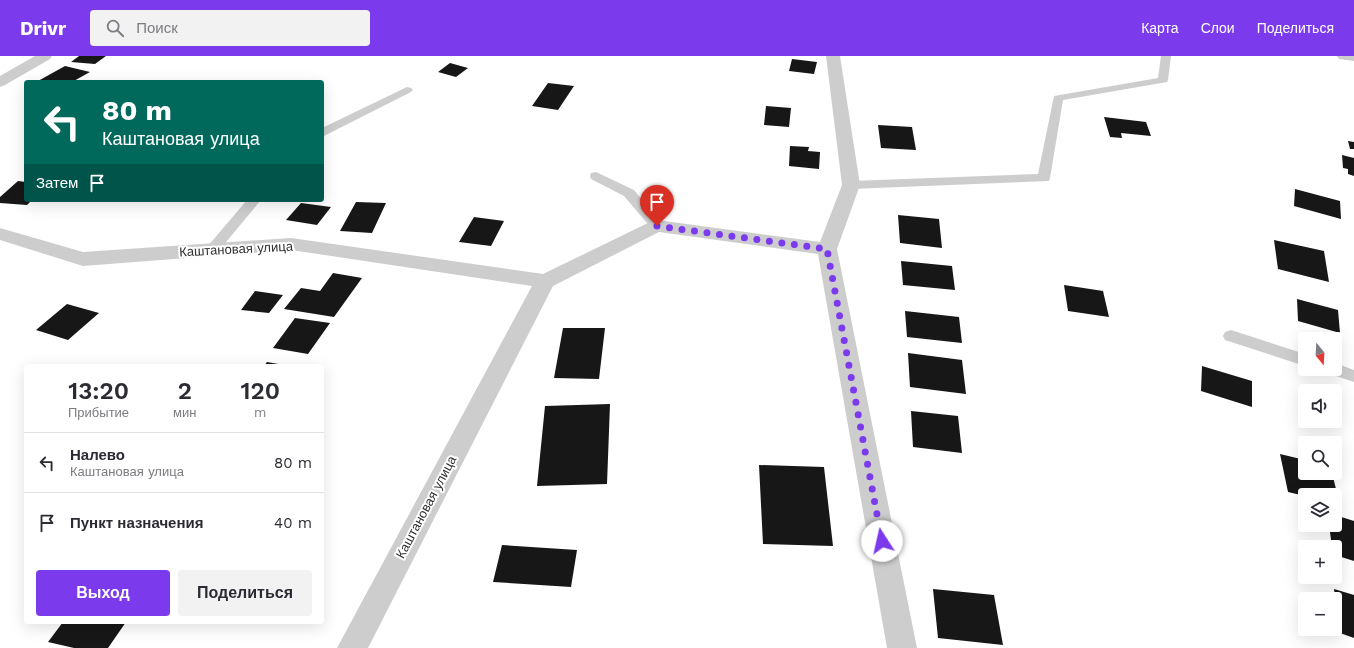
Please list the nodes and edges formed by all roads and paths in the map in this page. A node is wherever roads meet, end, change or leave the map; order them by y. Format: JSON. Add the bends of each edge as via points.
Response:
{"nodes":[{"id":1,"x":45,"y":56,"type":"edge"},
{"id":2,"x":833,"y":56,"type":"edge"},
{"id":3,"x":1166,"y":56,"type":"edge"},
{"id":4,"x":1344,"y":56,"type":"edge"},
{"id":5,"x":1354,"y":57,"type":"edge"},
{"id":6,"x":0,"y":82,"type":"edge"},
{"id":7,"x":407,"y":90,"type":"dead end"},
{"id":8,"x":324,"y":132,"type":"edge"},
{"id":9,"x":596,"y":176,"type":"dead end"},
{"id":10,"x":851,"y":185,"type":"junction"},
{"id":11,"x":252,"y":202,"type":"edge"},
{"id":12,"x":657,"y":226,"type":"junction"},
{"id":13,"x":0,"y":234,"type":"edge"},
{"id":14,"x":827,"y":249,"type":"junction"},
{"id":15,"x":212,"y":250,"type":"junction"},
{"id":16,"x":545,"y":281,"type":"junction"},
{"id":17,"x":1231,"y":336,"type":"dead end"},
{"id":18,"x":1298,"y":358,"type":"edge"},
{"id":19,"x":1342,"y":372,"type":"edge"},
{"id":20,"x":1354,"y":376,"type":"edge"},
{"id":21,"x":352,"y":648,"type":"edge"},
{"id":22,"x":902,"y":648,"type":"edge"}],
"edges":[{"from":1,"to":6,"type":"street"},
{"from":2,"to":10,"type":"street"},
{"from":3,"to":10,"type":"lane","via":[[1163,80],[1058,98],[1044,178]]},
{"from":4,"to":5,"type":"street"},
{"from":7,"to":8,"type":"lane"},
{"from":9,"to":12,"type":"lane","via":[[629,193]]},
{"from":10,"to":14,"type":"street"},
{"from":11,"to":15,"type":"lane"},
{"from":12,"to":14,"type":"street"},
{"from":12,"to":16,"type":"street"},
{"from":13,"to":15,"type":"street","name":"Каштановая улица","via":[[83,259]]},
{"from":14,"to":22,"type":"street"},
{"from":15,"to":16,"type":"street","name":"Каштановая улица","via":[[291,244]]},
{"from":16,"to":21,"type":"street","name":"Каштановая улица"},
{"from":17,"to":18,"type":"lane"},
{"from":19,"to":20,"type":"lane"}]}
